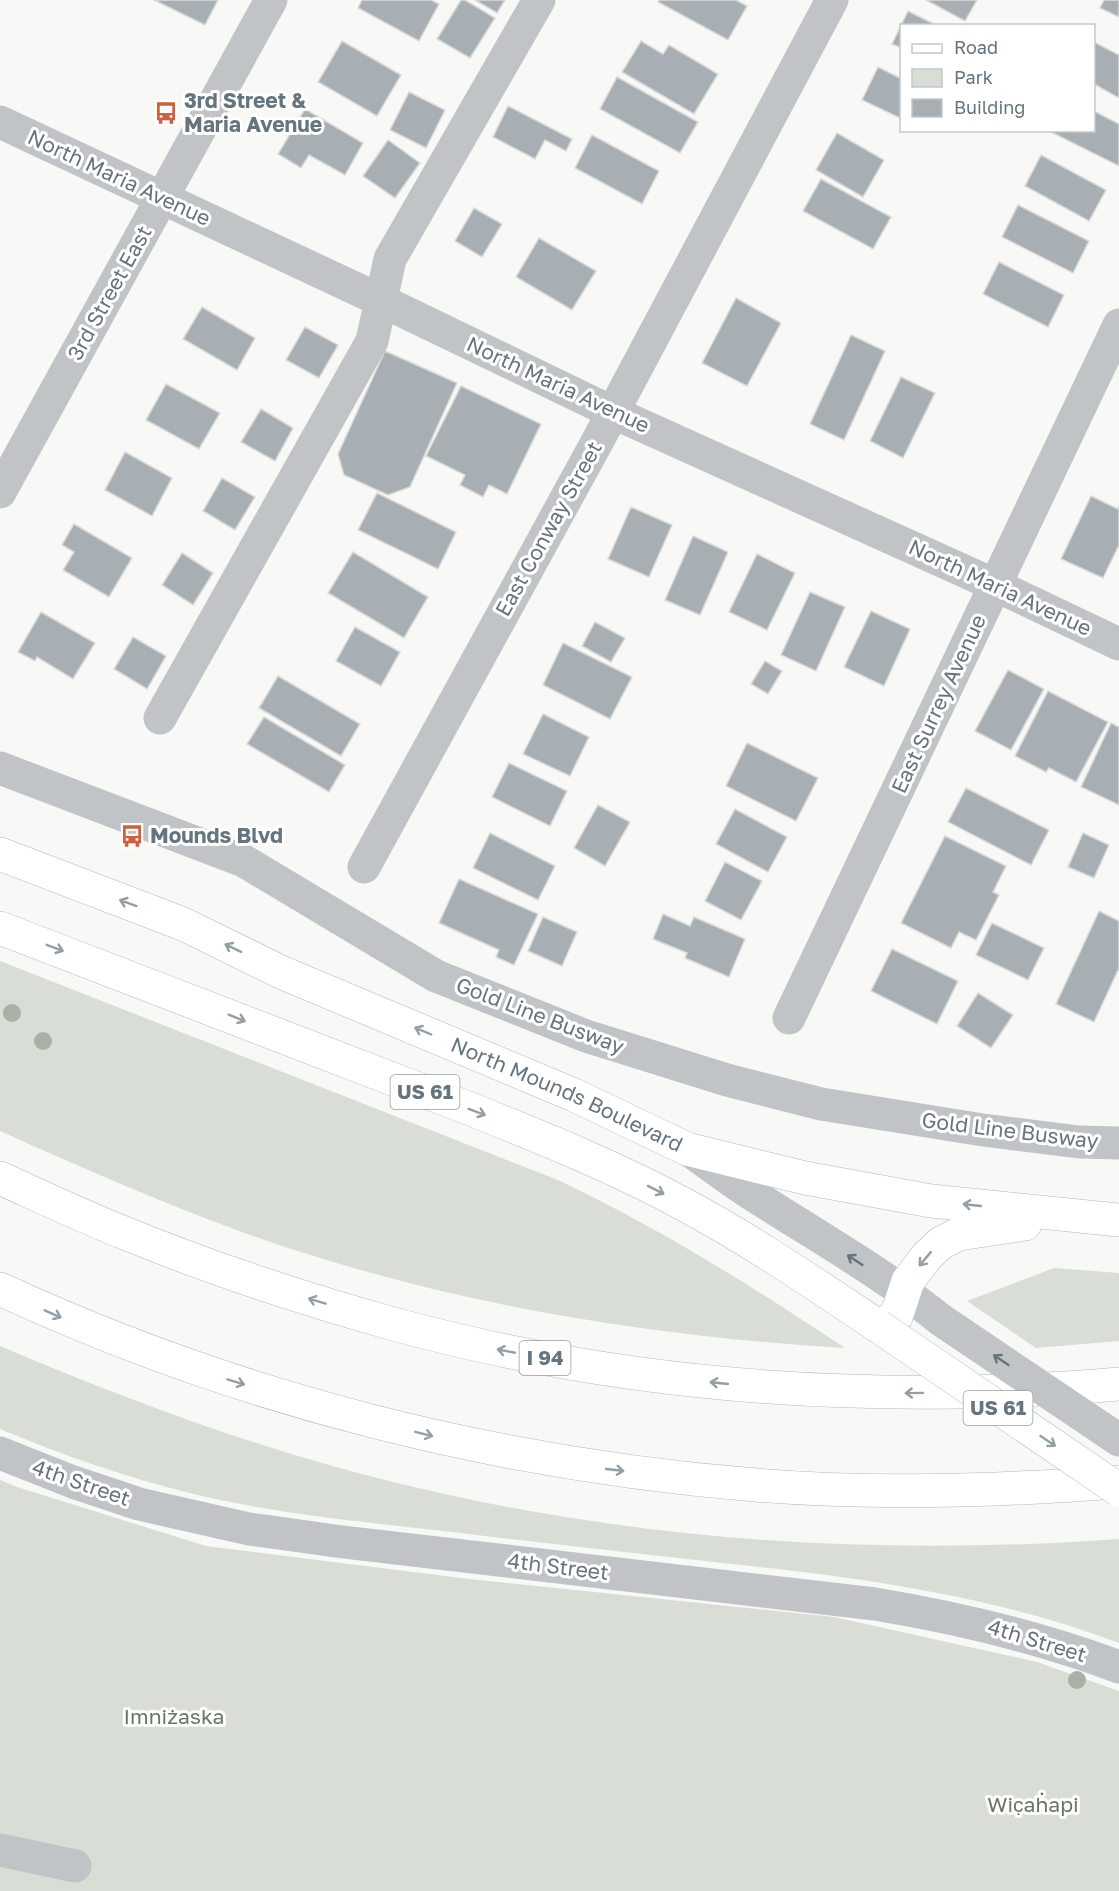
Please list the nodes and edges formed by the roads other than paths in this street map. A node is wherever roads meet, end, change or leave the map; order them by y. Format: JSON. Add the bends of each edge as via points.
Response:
{"nodes":[{"id":1,"x":271,"y":0,"type":"edge"},
{"id":2,"x":538,"y":0,"type":"edge"},
{"id":3,"x":832,"y":0,"type":"edge"},
{"id":4,"x":0,"y":122,"type":"edge"},
{"id":5,"x":163,"y":199,"type":"junction"},
{"id":6,"x":380,"y":300,"type":"junction"},
{"id":7,"x":1119,"y":324,"type":"edge"},
{"id":8,"x":612,"y":412,"type":"junction"},
{"id":9,"x":0,"y":492,"type":"edge"},
{"id":10,"x":995,"y":585,"type":"junction"},
{"id":11,"x":1119,"y":644,"type":"edge"},
{"id":12,"x":160,"y":718,"type":"dead end"},
{"id":13,"x":0,"y":768,"type":"edge"},
{"id":14,"x":0,"y":854,"type":"edge"},
{"id":15,"x":364,"y":867,"type":"dead end"},
{"id":16,"x":0,"y":928,"type":"edge"},
{"id":17,"x":789,"y":1018,"type":"dead end"},
{"id":18,"x":1119,"y":1143,"type":"edge"},
{"id":19,"x":687,"y":1149,"type":"junction"},
{"id":20,"x":0,"y":1178,"type":"edge"},
{"id":21,"x":1106,"y":1219,"type":"edge"},
{"id":22,"x":0,"y":1289,"type":"edge"},
{"id":23,"x":904,"y":1293,"type":"junction"},
{"id":24,"x":878,"y":1326,"type":"junction"},
{"id":25,"x":1119,"y":1384,"type":"edge"},
{"id":26,"x":1119,"y":1440,"type":"edge"},
{"id":27,"x":0,"y":1453,"type":"edge"},
{"id":28,"x":1119,"y":1482,"type":"edge"},
{"id":29,"x":1119,"y":1490,"type":"edge"},
{"id":30,"x":1119,"y":1667,"type":"edge"},
{"id":31,"x":0,"y":1850,"type":"edge"},
{"id":32,"x":75,"y":1866,"type":"dead end"}],
"edges":[{"from":1,"to":5,"type":"street","name":"3rd Street East"},
{"from":2,"to":6,"type":"street","via":[[390,259]]},
{"from":3,"to":8,"type":"street","name":"East Conway Street"},
{"from":4,"to":5,"type":"street","name":"North Maria Avenue"},
{"from":5,"to":6,"type":"street","name":"North Maria Avenue"},
{"from":5,"to":9,"type":"street","name":"3rd Street East"},
{"from":6,"to":8,"type":"street","name":"North Maria Avenue"},
{"from":6,"to":12,"type":"street","via":[[372,341]]},
{"from":7,"to":10,"type":"street","name":"East Surrey Avenue"},
{"from":8,"to":10,"type":"street","name":"North Maria Avenue"},
{"from":8,"to":15,"type":"street","name":"East Conway Street"},
{"from":10,"to":11,"type":"street","name":"North Maria Avenue"},
{"from":10,"to":17,"type":"street","name":"East Surrey Avenue"},
{"from":13,"to":18,"type":"street","name":"Gold Line Busway","via":[[244,861],[436,976],[586,1036],[727,1080],[821,1104],[983,1130]]},
{"from":19,"to":14,"type":"main road","name":"North Mounds Boulevard","number":"US 61","one_way":true,"via":[[574,1095],[283,972],[183,924]]},
{"from":16,"to":24,"type":"main road","number":"US 61","one_way":true,"via":[[484,1114],[609,1167],[755,1245]]},
{"from":21,"to":19,"type":"main road","number":"US 61","one_way":true,"via":[[931,1201],[805,1178]]},
{"from":23,"to":19,"type":"street","name":"North Mounds Boulevard","one_way":true},
{"from":25,"to":20,"type":"main road","number":"I 94","one_way":true,"via":[[991,1391],[824,1391],[715,1383],[489,1348],[390,1323],[212,1266],[127,1234]]},
{"from":21,"to":23,"type":"main road","one_way":true,"via":[[959,1233],[941,1242],[927,1256]]},
{"from":22,"to":28,"type":"main road","one_way":true,"via":[[192,1368],[326,1410],[463,1443],[601,1468],[757,1486],[897,1491]]},
{"from":23,"to":24,"type":"main road","via":[[896,1317]]},
{"from":26,"to":23,"type":"street","name":"North Mounds Boulevard","one_way":true,"bridge":true},
{"from":24,"to":29,"type":"main road","number":"US 61","one_way":true,"bridge":true},
{"from":27,"to":30,"type":"street","name":"4th Street","via":[[139,1504],[249,1529],[875,1604],[1005,1630]]},
{"from":31,"to":32,"type":"street"}]}
